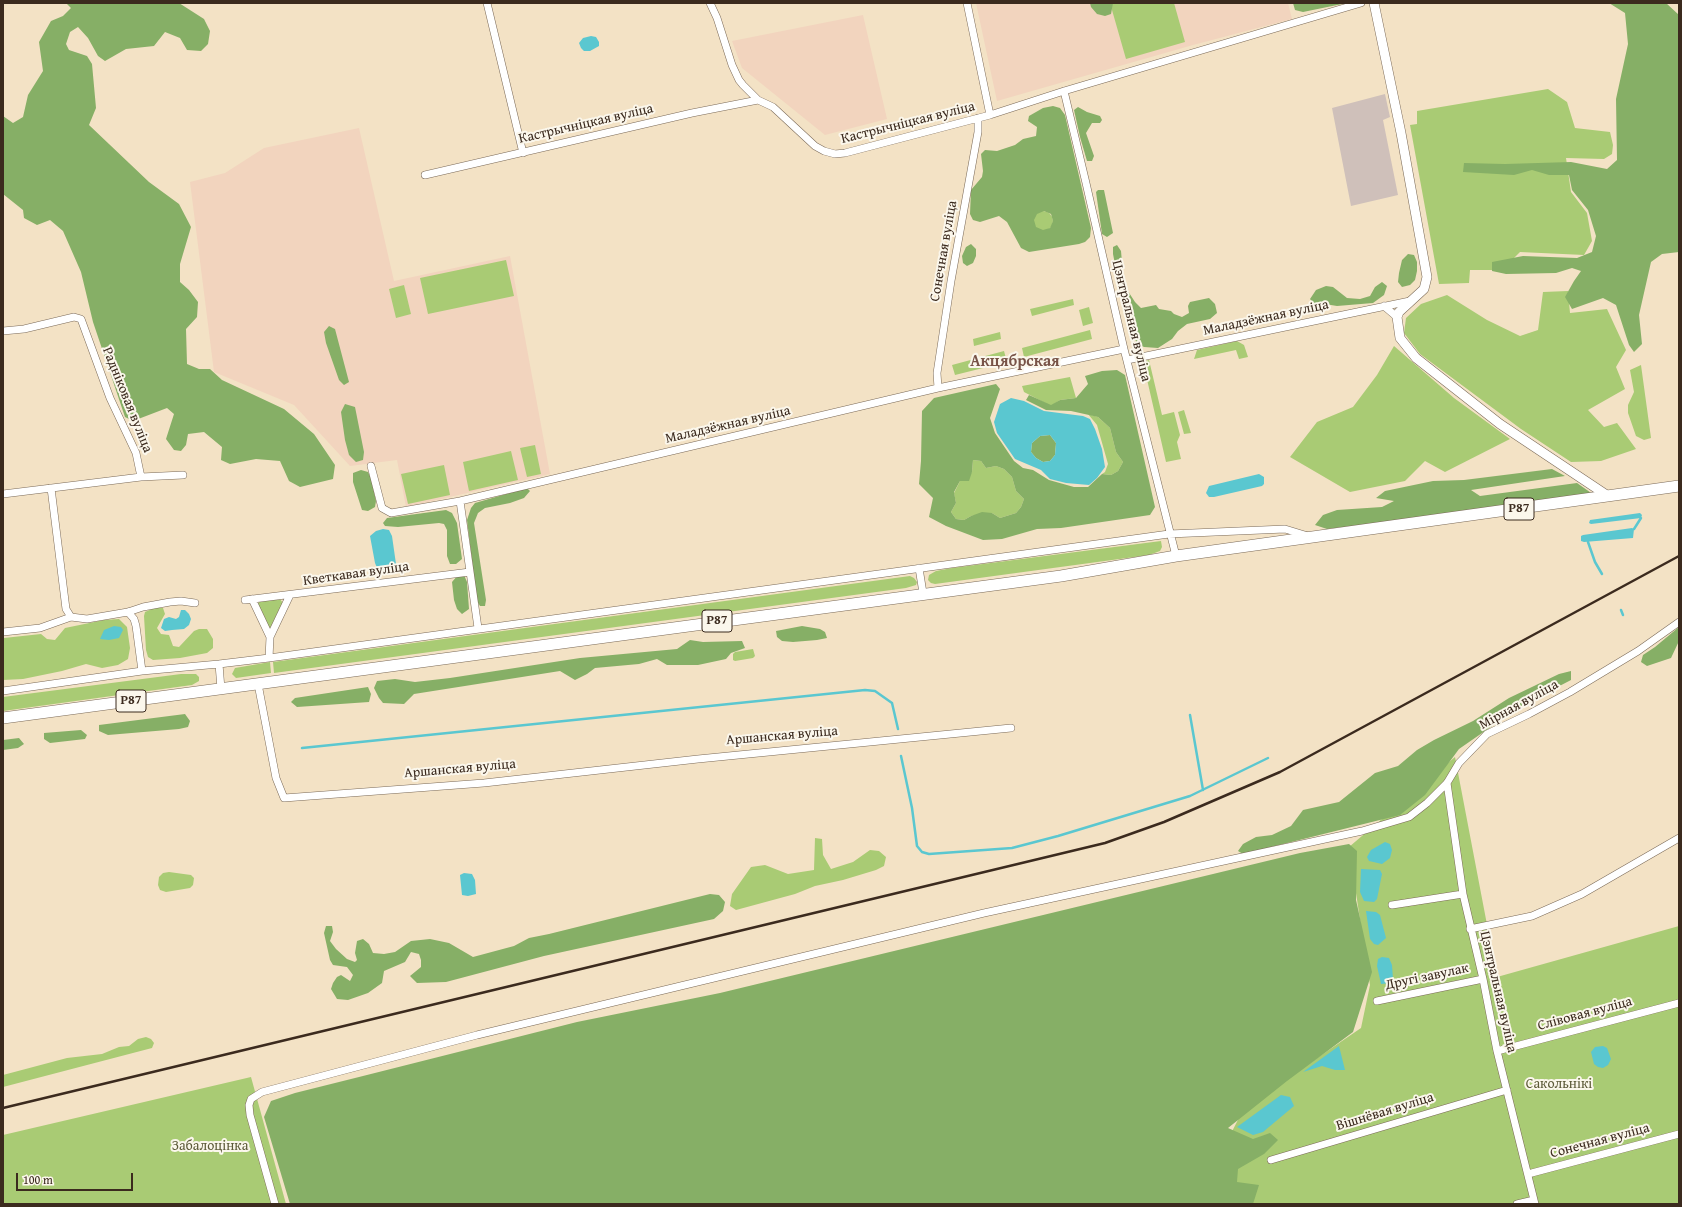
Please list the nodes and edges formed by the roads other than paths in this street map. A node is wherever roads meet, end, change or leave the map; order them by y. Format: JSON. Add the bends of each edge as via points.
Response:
{"nodes":[{"id":1,"x":487,"y":3,"type":"edge"},
{"id":2,"x":710,"y":3,"type":"edge"},
{"id":3,"x":967,"y":3,"type":"edge"},
{"id":4,"x":1361,"y":3,"type":"edge"},
{"id":5,"x":1374,"y":3,"type":"edge"},
{"id":6,"x":1064,"y":91,"type":"junction"},
{"id":7,"x":758,"y":100,"type":"junction"},
{"id":8,"x":990,"y":115,"type":"junction"},
{"id":9,"x":978,"y":118,"type":"junction"},
{"id":10,"x":523,"y":153,"type":"junction"},
{"id":11,"x":425,"y":175,"type":"dead end"},
{"id":12,"x":1411,"y":301,"type":"junction"},
{"id":13,"x":1384,"y":306,"type":"junction"},
{"id":14,"x":1396,"y":317,"type":"junction"},
{"id":15,"x":3,"y":331,"type":"edge"},
{"id":16,"x":1124,"y":349,"type":"junction"},
{"id":17,"x":1126,"y":360,"type":"junction"},
{"id":18,"x":938,"y":388,"type":"junction"},
{"id":19,"x":371,"y":466,"type":"dead end"},
{"id":20,"x":183,"y":475,"type":"dead end"},
{"id":21,"x":141,"y":477,"type":"junction"},
{"id":22,"x":1679,"y":486,"type":"edge"},
{"id":23,"x":51,"y":488,"type":"junction"},
{"id":24,"x":3,"y":494,"type":"edge"},
{"id":25,"x":1608,"y":496,"type":"junction"},
{"id":26,"x":460,"y":501,"type":"junction"},
{"id":27,"x":1169,"y":534,"type":"junction"},
{"id":28,"x":1312,"y":537,"type":"junction"},
{"id":29,"x":1176,"y":556,"type":"junction"},
{"id":30,"x":919,"y":568,"type":"junction"},
{"id":31,"x":470,"y":572,"type":"junction"},
{"id":32,"x":923,"y":593,"type":"junction"},
{"id":33,"x":290,"y":595,"type":"junction"},
{"id":34,"x":195,"y":603,"type":"dead end"},
{"id":35,"x":128,"y":612,"type":"junction"},
{"id":36,"x":71,"y":617,"type":"junction"},
{"id":37,"x":1679,"y":622,"type":"edge"},
{"id":38,"x":478,"y":628,"type":"junction"},
{"id":39,"x":3,"y":632,"type":"edge"},
{"id":40,"x":270,"y":637,"type":"junction"},
{"id":41,"x":269,"y":658,"type":"junction"},
{"id":42,"x":219,"y":664,"type":"junction"},
{"id":43,"x":142,"y":671,"type":"junction"},
{"id":44,"x":258,"y":684,"type":"junction"},
{"id":45,"x":221,"y":689,"type":"junction"},
{"id":46,"x":3,"y":691,"type":"edge"},
{"id":47,"x":3,"y":718,"type":"edge"},
{"id":48,"x":1011,"y":728,"type":"dead end"},
{"id":49,"x":1447,"y":783,"type":"junction"},
{"id":50,"x":1679,"y":838,"type":"edge"},
{"id":51,"x":1463,"y":894,"type":"junction"},
{"id":52,"x":1392,"y":906,"type":"dead end"},
{"id":53,"x":1470,"y":929,"type":"junction"},
{"id":54,"x":1483,"y":978,"type":"junction"},
{"id":55,"x":1377,"y":1001,"type":"dead end"},
{"id":56,"x":1679,"y":1003,"type":"edge"},
{"id":57,"x":1497,"y":1051,"type":"junction"},
{"id":58,"x":1507,"y":1090,"type":"junction"},
{"id":59,"x":1679,"y":1134,"type":"edge"},
{"id":60,"x":1272,"y":1160,"type":"dead end"},
{"id":61,"x":1528,"y":1174,"type":"junction"},
{"id":62,"x":1534,"y":1202,"type":"edge"},
{"id":63,"x":275,"y":1204,"type":"edge"},
{"id":64,"x":1517,"y":1204,"type":"edge"}],
"edges":[{"from":1,"to":10,"type":"street"},
{"from":2,"to":7,"type":"street","via":[[739,80]]},
{"from":3,"to":8,"type":"street"},
{"from":4,"to":6,"type":"street","name":"Кастрычніцкая вуліца"},
{"from":5,"to":12,"type":"street","via":[[1401,133],[1426,277],[1424,289]]},
{"from":6,"to":8,"type":"street","name":"Кастрычніцкая вуліца"},
{"from":6,"to":16,"type":"street","name":"Цэнтральная вуліца"},
{"from":7,"to":9,"type":"street","name":"Кастрычніцкая вуліца","via":[[773,107],[815,146],[824,152],[835,154]]},
{"from":7,"to":10,"type":"street","name":"Кастрычніцкая вуліца"},
{"from":8,"to":9,"type":"street","name":"Кастрычніцкая вуліца"},
{"from":9,"to":18,"type":"street","name":"Сонечная вуліца","via":[[978,132],[937,373]]},
{"from":10,"to":11,"type":"street","name":"Кастрычніцкая вуліца"},
{"from":12,"to":13,"type":"street","name":"Маладзёжная вуліца"},
{"from":12,"to":14,"type":"street"},
{"from":13,"to":14,"type":"street"},
{"from":13,"to":17,"type":"street","name":"Маладзёжная вуліца"},
{"from":14,"to":25,"type":"street","via":[[1400,338],[1416,358],[1500,424]]},
{"from":15,"to":21,"type":"street","name":"Радніковая вуліца","via":[[24,329],[74,317],[81,319],[110,398],[136,453]]},
{"from":16,"to":17,"type":"street","name":"Цэнтральная вуліца"},
{"from":16,"to":18,"type":"street","name":"Маладзёжная вуліца"},
{"from":17,"to":27,"type":"street","name":"Цэнтральная вуліца"},
{"from":18,"to":26,"type":"street","name":"Маладзёжная вуліца"},
{"from":19,"to":26,"type":"street","name":"Маладзёжная вуліца","via":[[382,508],[391,513]]},
{"from":20,"to":21,"type":"street"},
{"from":21,"to":23,"type":"street"},
{"from":22,"to":25,"type":"main road","number":"Р87"},
{"from":23,"to":24,"type":"street"},
{"from":23,"to":36,"type":"street","via":[[66,609]]},
{"from":25,"to":28,"type":"main road","number":"Р87"},
{"from":26,"to":31,"type":"street"},
{"from":27,"to":28,"type":"street","via":[[1285,529]]},
{"from":27,"to":29,"type":"street","name":"Цэнтральная вуліца"},
{"from":27,"to":30,"type":"street"},
{"from":28,"to":29,"type":"main road","number":"Р87"},
{"from":29,"to":32,"type":"main road","number":"Р87","via":[[1061,576]]},
{"from":30,"to":32,"type":"street"},
{"from":30,"to":38,"type":"street"},
{"from":31,"to":33,"type":"street","name":"Кветкавая вуліца"},
{"from":31,"to":38,"type":"street"},
{"from":32,"to":44,"type":"main road","number":"Р87"},
{"from":33,"to":40,"type":"street"},
{"from":33,"to":40,"type":"street","name":"Кветкавая вуліца","via":[[248,600]]},
{"from":34,"to":35,"type":"street","via":[[170,602]]},
{"from":35,"to":36,"type":"street","via":[[87,619]]},
{"from":35,"to":43,"type":"street","via":[[136,626]]},
{"from":36,"to":39,"type":"street","via":[[40,628]]},
{"from":37,"to":49,"type":"street","name":"Мірная вуліца","via":[[1638,651],[1570,692],[1487,734],[1459,763]]},
{"from":38,"to":41,"type":"street"},
{"from":40,"to":41,"type":"street"},
{"from":41,"to":42,"type":"street"},
{"from":42,"to":43,"type":"street"},
{"from":42,"to":45,"type":"street"},
{"from":43,"to":46,"type":"street"},
{"from":44,"to":45,"type":"main road","number":"Р87"},
{"from":44,"to":48,"type":"street","name":"Аршанская вуліца","via":[[276,778],[284,798],[484,783]]},
{"from":45,"to":47,"type":"main road","number":"Р87"},
{"from":49,"to":51,"type":"street","name":"Цэнтральная вуліца"},
{"from":49,"to":63,"type":"street","name":"Мірная вуліца","via":[[1409,817],[1362,831],[984,913],[477,1035],[262,1092],[251,1099],[250,1115]]},
{"from":50,"to":53,"type":"street","via":[[1582,894],[1532,916]]},
{"from":51,"to":52,"type":"street"},
{"from":51,"to":53,"type":"street","name":"Цэнтральная вуліца"},
{"from":53,"to":54,"type":"street","name":"Цэнтральная вуліца"},
{"from":54,"to":55,"type":"street","name":"Другі завулак"},
{"from":54,"to":57,"type":"street","name":"Цэнтральная вуліца"},
{"from":56,"to":57,"type":"street","name":"Слівовая вуліца"},
{"from":57,"to":58,"type":"street","name":"Цэнтральная вуліца"},
{"from":58,"to":60,"type":"street","name":"Вішнёвая вуліца"},
{"from":58,"to":61,"type":"street","name":"Цэнтральная вуліца"},
{"from":59,"to":61,"type":"street","name":"Сонечная вуліца"},
{"from":61,"to":62,"type":"street","name":"Цэнтральная вуліца"},
{"from":62,"to":64,"type":"street"}]}
